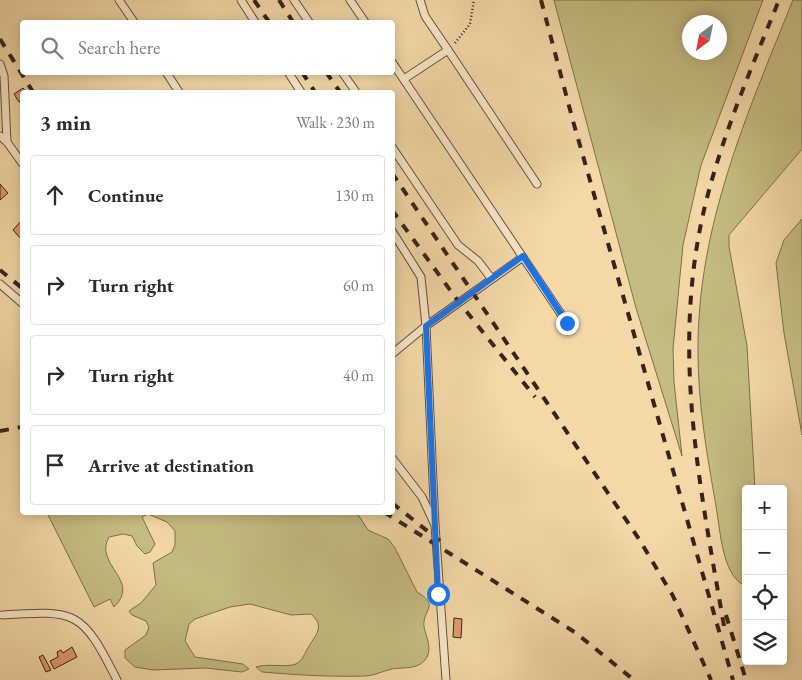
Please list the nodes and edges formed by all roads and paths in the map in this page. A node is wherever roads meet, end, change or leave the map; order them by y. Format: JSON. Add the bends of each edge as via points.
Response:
{"nodes":[{"id":1,"x":119,"y":0,"type":"edge"},
{"id":2,"x":241,"y":0,"type":"edge"},
{"id":3,"x":294,"y":0,"type":"edge"},
{"id":4,"x":350,"y":0,"type":"edge"},
{"id":5,"x":420,"y":0,"type":"edge"},
{"id":6,"x":474,"y":0,"type":"edge"},
{"id":7,"x":133,"y":20,"type":"edge"},
{"id":8,"x":254,"y":20,"type":"edge"},
{"id":9,"x":308,"y":20,"type":"edge"},
{"id":10,"x":364,"y":20,"type":"edge"},
{"id":11,"x":448,"y":50,"type":"junction"},
{"id":12,"x":0,"y":64,"type":"edge"},
{"id":13,"x":395,"y":66,"type":"edge"},
{"id":14,"x":168,"y":75,"type":"edge"},
{"id":15,"x":290,"y":75,"type":"edge"},
{"id":16,"x":344,"y":75,"type":"edge"},
{"id":17,"x":404,"y":79,"type":"junction"},
{"id":18,"x":178,"y":90,"type":"edge"},
{"id":19,"x":301,"y":90,"type":"edge"},
{"id":20,"x":355,"y":90,"type":"edge"},
{"id":21,"x":0,"y":136,"type":"edge"},
{"id":22,"x":8,"y":142,"type":"junction"},
{"id":23,"x":395,"y":151,"type":"edge"},
{"id":24,"x":20,"y":160,"type":"edge"},
{"id":25,"x":537,"y":184,"type":"dead end"},
{"id":26,"x":395,"y":236,"type":"edge"},
{"id":27,"x":523,"y":256,"type":"junction"},
{"id":28,"x":490,"y":278,"type":"junction"},
{"id":29,"x":0,"y":284,"type":"edge"},
{"id":30,"x":20,"y":301,"type":"edge"},
{"id":31,"x":567,"y":323,"type":"dead end"},
{"id":32,"x":426,"y":326,"type":"junction"},
{"id":33,"x":395,"y":352,"type":"edge"},
{"id":34,"x":395,"y":462,"type":"edge"},
{"id":35,"x":435,"y":525,"type":"junction"},
{"id":36,"x":2,"y":615,"type":"dead end"},
{"id":37,"x":117,"y":680,"type":"edge"},
{"id":38,"x":446,"y":680,"type":"edge"}],
"edges":[{"from":1,"to":7,"type":"lane"},
{"from":2,"to":8,"type":"lane"},
{"from":3,"to":9,"type":"lane"},
{"from":4,"to":10,"type":"lane"},
{"from":5,"to":11,"type":"lane","via":[[425,16]]},
{"from":6,"to":11,"type":"path","via":[[470,24]]},
{"from":11,"to":17,"type":"lane"},
{"from":11,"to":25,"type":"lane"},
{"from":12,"to":22,"type":"lane","via":[[4,76]]},
{"from":13,"to":17,"type":"lane"},
{"from":14,"to":18,"type":"lane"},
{"from":15,"to":19,"type":"lane"},
{"from":16,"to":20,"type":"lane"},
{"from":17,"to":27,"type":"lane"},
{"from":21,"to":22,"type":"lane"},
{"from":22,"to":24,"type":"lane"},
{"from":23,"to":28,"type":"lane","via":[[458,245],[478,260]]},
{"from":26,"to":32,"type":"lane","via":[[421,277]]},
{"from":27,"to":28,"type":"lane"},
{"from":27,"to":31,"type":"lane"},
{"from":28,"to":32,"type":"lane"},
{"from":29,"to":30,"type":"lane"},
{"from":32,"to":33,"type":"lane"},
{"from":32,"to":35,"type":"lane"},
{"from":34,"to":35,"type":"lane","via":[[422,497]]},
{"from":35,"to":38,"type":"lane"},
{"from":36,"to":37,"type":"lane","via":[[50,612],[72,617],[95,636]]}]}
